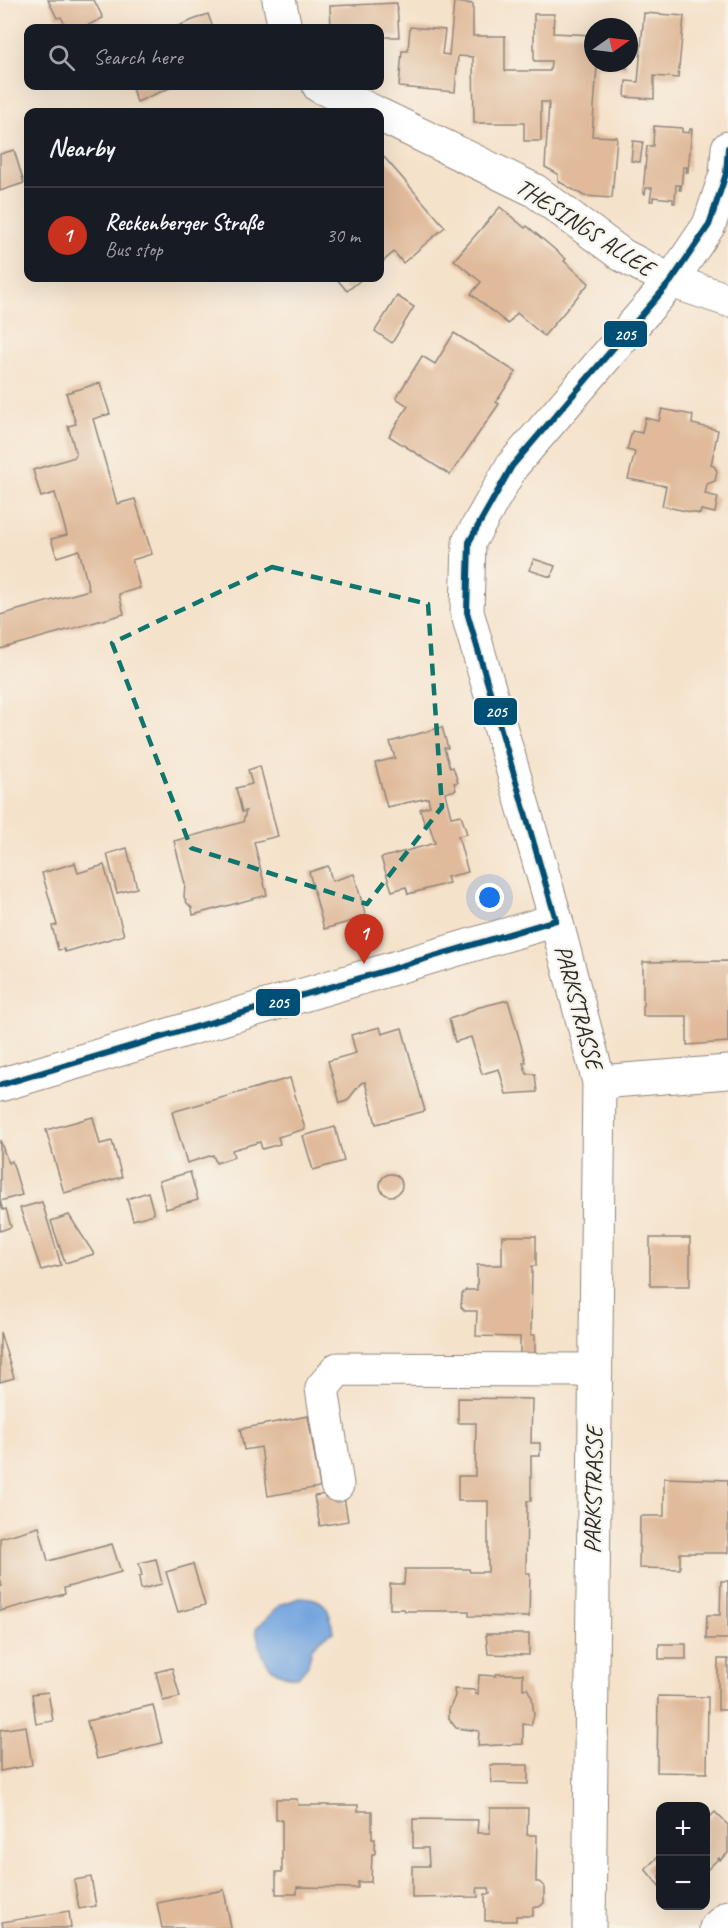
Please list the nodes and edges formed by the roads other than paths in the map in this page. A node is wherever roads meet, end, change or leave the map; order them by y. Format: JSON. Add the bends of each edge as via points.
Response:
{"nodes":[{"id":1,"x":279,"y":0,"type":"edge"},
{"id":2,"x":284,"y":24,"type":"edge"},
{"id":3,"x":327,"y":90,"type":"edge"},
{"id":4,"x":366,"y":108,"type":"edge"},
{"id":5,"x":384,"y":117,"type":"edge"},
{"id":6,"x":728,"y":148,"type":"edge"},
{"id":7,"x":671,"y":281,"type":"junction"},
{"id":8,"x":728,"y":300,"type":"edge"},
{"id":9,"x":556,"y":920,"type":"junction"},
{"id":10,"x":728,"y":1072,"type":"edge"},
{"id":11,"x":599,"y":1082,"type":"junction"},
{"id":12,"x":0,"y":1085,"type":"edge"},
{"id":13,"x":594,"y":1370,"type":"junction"},
{"id":14,"x":337,"y":1485,"type":"dead end"},
{"id":15,"x":728,"y":1917,"type":"edge"},
{"id":16,"x":589,"y":1928,"type":"edge"},
{"id":17,"x":716,"y":1928,"type":"edge"}],
"edges":[{"from":1,"to":2,"type":"street"},
{"from":3,"to":4,"type":"street"},
{"from":5,"to":7,"type":"street","name":"THESINGS ALLEE","via":[[534,190],[622,255]]},
{"from":6,"to":7,"type":"street","name":"PARKSTRASSE","via":[[726,174],[709,225]]},
{"from":7,"to":8,"type":"street","name":"THESINGS ALLEE"},
{"from":7,"to":9,"type":"street","name":"PARKSTRASSE","via":[[512,466],[469,542],[467,612]]},
{"from":9,"to":11,"type":"street","name":"PARKSTRASSE"},
{"from":9,"to":12,"type":"street"},
{"from":10,"to":11,"type":"street"},
{"from":11,"to":13,"type":"street","name":"PARKSTRASSE"},
{"from":13,"to":14,"type":"street","via":[[338,1369],[322,1388]]},
{"from":13,"to":16,"type":"street","name":"PARKSTRASSE"},
{"from":15,"to":17,"type":"street"}]}
